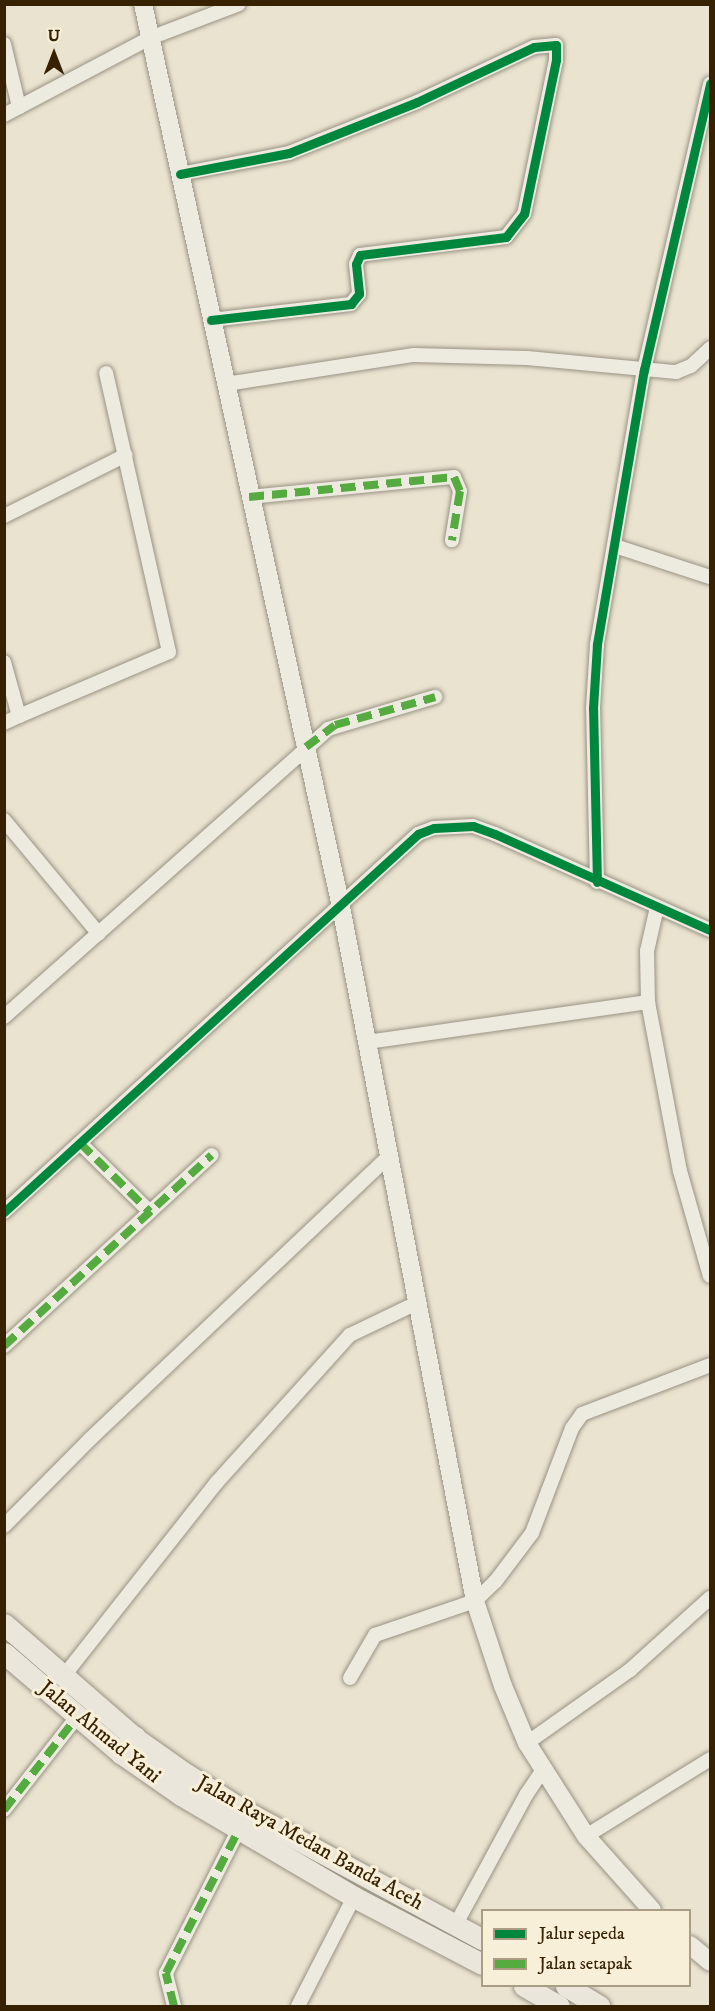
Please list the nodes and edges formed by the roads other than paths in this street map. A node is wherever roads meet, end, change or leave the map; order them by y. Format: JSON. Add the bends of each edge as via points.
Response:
{"nodes":[{"id":1,"x":143,"y":4,"type":"edge"},
{"id":2,"x":239,"y":4,"type":"edge"},
{"id":3,"x":150,"y":38,"type":"junction"},
{"id":4,"x":4,"y":44,"type":"edge"},
{"id":5,"x":711,"y":83,"type":"edge"},
{"id":6,"x":19,"y":107,"type":"junction"},
{"id":7,"x":4,"y":115,"type":"edge"},
{"id":8,"x":180,"y":174,"type":"junction"},
{"id":9,"x":211,"y":320,"type":"junction"},
{"id":10,"x":711,"y":348,"type":"edge"},
{"id":11,"x":644,"y":370,"type":"junction"},
{"id":12,"x":106,"y":373,"type":"dead end"},
{"id":13,"x":226,"y":384,"type":"junction"},
{"id":14,"x":126,"y":455,"type":"junction"},
{"id":15,"x":249,"y":497,"type":"junction"},
{"id":16,"x":4,"y":516,"type":"edge"},
{"id":17,"x":452,"y":540,"type":"dead end"},
{"id":18,"x":615,"y":546,"type":"junction"},
{"id":19,"x":711,"y":577,"type":"edge"},
{"id":20,"x":4,"y":662,"type":"edge"},
{"id":21,"x":435,"y":697,"type":"dead end"},
{"id":22,"x":19,"y":716,"type":"junction"},
{"id":23,"x":4,"y":723,"type":"edge"},
{"id":24,"x":306,"y":747,"type":"junction"},
{"id":25,"x":4,"y":820,"type":"edge"},
{"id":26,"x":597,"y":882,"type":"junction"},
{"id":27,"x":341,"y":907,"type":"junction"},
{"id":28,"x":657,"y":907,"type":"junction"},
{"id":29,"x":711,"y":930,"type":"edge"},
{"id":30,"x":99,"y":934,"type":"junction"},
{"id":31,"x":648,"y":1002,"type":"junction"},
{"id":32,"x":5,"y":1015,"type":"edge"},
{"id":33,"x":367,"y":1042,"type":"junction"},
{"id":34,"x":80,"y":1143,"type":"junction"},
{"id":35,"x":212,"y":1155,"type":"dead end"},
{"id":36,"x":390,"y":1155,"type":"junction"},
{"id":37,"x":4,"y":1212,"type":"edge"},
{"id":38,"x":150,"y":1212,"type":"junction"},
{"id":39,"x":711,"y":1276,"type":"edge"},
{"id":40,"x":419,"y":1302,"type":"junction"},
{"id":41,"x":4,"y":1346,"type":"edge"},
{"id":42,"x":711,"y":1365,"type":"edge"},
{"id":43,"x":4,"y":1526,"type":"edge"},
{"id":44,"x":711,"y":1598,"type":"edge"},
{"id":45,"x":475,"y":1601,"type":"junction"},
{"id":46,"x":4,"y":1624,"type":"edge"},
{"id":47,"x":4,"y":1653,"type":"edge"},
{"id":48,"x":63,"y":1677,"type":"junction"},
{"id":49,"x":350,"y":1678,"type":"dead end"},
{"id":50,"x":77,"y":1717,"type":"junction"},
{"id":51,"x":527,"y":1743,"type":"junction"},
{"id":52,"x":129,"y":1746,"type":"junction"},
{"id":53,"x":711,"y":1759,"type":"edge"},
{"id":54,"x":543,"y":1770,"type":"junction"},
{"id":55,"x":4,"y":1810,"type":"edge"},
{"id":56,"x":238,"y":1831,"type":"junction"},
{"id":57,"x":586,"y":1836,"type":"junction"},
{"id":58,"x":354,"y":1897,"type":"junction"},
{"id":59,"x":650,"y":1909,"type":"edge"},
{"id":60,"x":456,"y":1924,"type":"junction"},
{"id":61,"x":481,"y":1938,"type":"edge"},
{"id":62,"x":691,"y":1946,"type":"edge"},
{"id":63,"x":711,"y":1962,"type":"edge"},
{"id":64,"x":481,"y":1963,"type":"edge"},
{"id":65,"x":568,"y":1987,"type":"edge"},
{"id":66,"x":532,"y":1995,"type":"edge"},
{"id":67,"x":174,"y":2007,"type":"edge"},
{"id":68,"x":298,"y":2007,"type":"edge"},
{"id":69,"x":559,"y":2007,"type":"edge"},
{"id":70,"x":599,"y":2007,"type":"edge"}],
"edges":[{"from":1,"to":3,"type":"main road"},
{"from":2,"to":3,"type":"street"},
{"from":3,"to":6,"type":"street"},
{"from":3,"to":8,"type":"main road"},
{"from":4,"to":6,"type":"street"},
{"from":5,"to":11,"type":"street"},
{"from":6,"to":7,"type":"street"},
{"from":8,"to":9,"type":"main road"},
{"from":8,"to":9,"type":"street","via":[[289,153],[417,102],[534,48],[556,45],[524,214],[506,237],[360,255],[356,264],[359,294],[351,304]]},
{"from":9,"to":13,"type":"main road"},
{"from":10,"to":11,"type":"street","via":[[682,371]]},
{"from":11,"to":13,"type":"street","via":[[527,358],[414,355]]},
{"from":11,"to":18,"type":"street"},
{"from":12,"to":14,"type":"street"},
{"from":13,"to":15,"type":"main road"},
{"from":14,"to":16,"type":"street"},
{"from":14,"to":22,"type":"street","via":[[169,652]]},
{"from":15,"to":17,"type":"street","via":[[454,477],[460,491]]},
{"from":15,"to":24,"type":"main road"},
{"from":18,"to":19,"type":"street"},
{"from":18,"to":26,"type":"street","via":[[605,588],[594,677]]},
{"from":20,"to":22,"type":"street"},
{"from":21,"to":24,"type":"street","via":[[335,725]]},
{"from":22,"to":23,"type":"street"},
{"from":24,"to":27,"type":"main road"},
{"from":24,"to":30,"type":"street"},
{"from":25,"to":30,"type":"street"},
{"from":26,"to":27,"type":"street","via":[[495,834],[453,825],[418,834]]},
{"from":26,"to":28,"type":"street"},
{"from":27,"to":33,"type":"main road"},
{"from":27,"to":34,"type":"street"},
{"from":28,"to":29,"type":"street"},
{"from":28,"to":31,"type":"street","via":[[647,951]]},
{"from":30,"to":32,"type":"street"},
{"from":31,"to":33,"type":"street"},
{"from":31,"to":39,"type":"street","via":[[680,1171]]},
{"from":33,"to":36,"type":"main road"},
{"from":34,"to":37,"type":"street"},
{"from":34,"to":38,"type":"street"},
{"from":35,"to":38,"type":"street"},
{"from":36,"to":40,"type":"main road"},
{"from":36,"to":43,"type":"street","via":[[90,1439]]},
{"from":38,"to":41,"type":"street"},
{"from":40,"to":45,"type":"main road"},
{"from":40,"to":48,"type":"street","via":[[350,1335],[217,1482]]},
{"from":42,"to":45,"type":"street","via":[[582,1414],[572,1428],[532,1533],[495,1582]]},
{"from":44,"to":51,"type":"street","via":[[630,1670]]},
{"from":45,"to":49,"type":"street","via":[[375,1635]]},
{"from":45,"to":51,"type":"main road","via":[[502,1686]]},
{"from":46,"to":48,"type":"main road","name":"Jalan Raya Medan Banda Aceh"},
{"from":47,"to":50,"type":"main road","name":"Jalan Ahmad Yani"},
{"from":48,"to":52,"type":"main road","name":"Jalan Raya Medan Banda Aceh"},
{"from":50,"to":52,"type":"main road","name":"Jalan Ahmad Yani"},
{"from":50,"to":55,"type":"street"},
{"from":51,"to":54,"type":"main road"},
{"from":52,"to":56,"type":"main road","name":"Jalan Ahmad Yani"},
{"from":52,"to":60,"type":"main road","name":"Jalan Raya Medan Banda Aceh"},
{"from":53,"to":57,"type":"street"},
{"from":54,"to":57,"type":"main road"},
{"from":54,"to":60,"type":"street"},
{"from":56,"to":58,"type":"main road","name":"Jalan Ahmad Yani"},
{"from":56,"to":67,"type":"street","via":[[166,1973]]},
{"from":57,"to":59,"type":"main road"},
{"from":58,"to":64,"type":"main road","name":"Jalan Ahmad Yani"},
{"from":58,"to":68,"type":"street"},
{"from":60,"to":61,"type":"main road","name":"Jalan Raya Medan Banda Aceh"},
{"from":62,"to":63,"type":"main road"},
{"from":65,"to":70,"type":"main road"},
{"from":66,"to":69,"type":"main road"}]}
